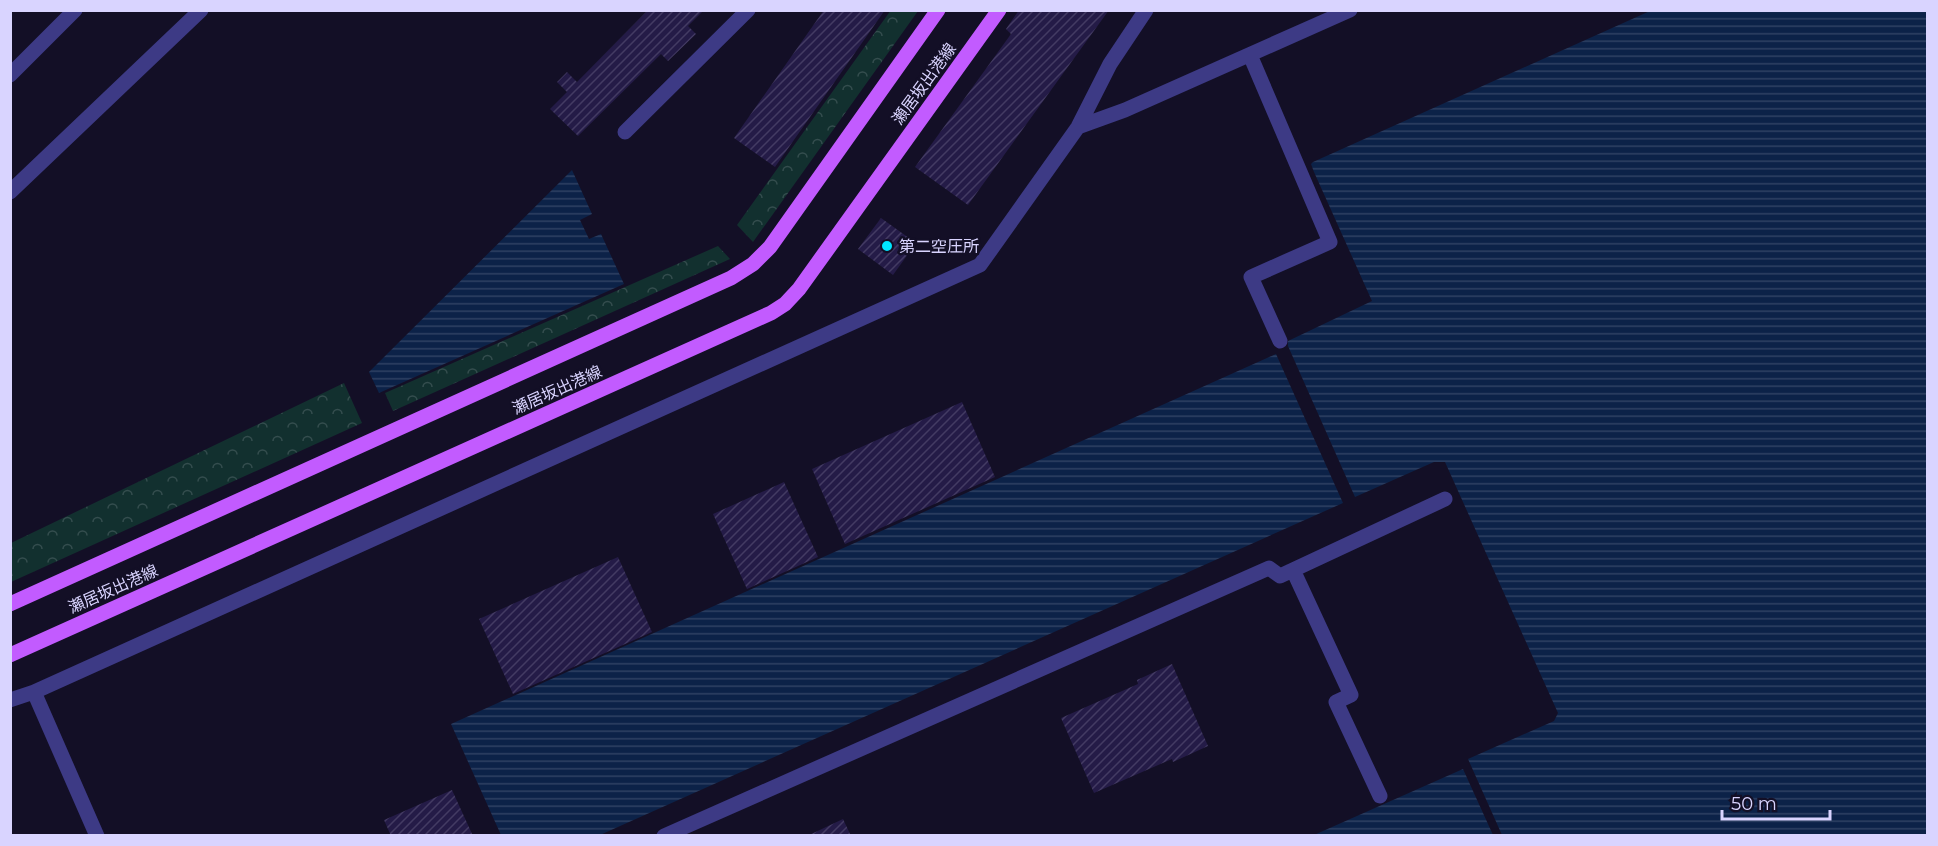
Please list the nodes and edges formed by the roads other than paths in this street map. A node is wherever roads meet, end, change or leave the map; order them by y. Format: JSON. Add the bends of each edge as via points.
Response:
{"nodes":[{"id":1,"x":75,"y":10,"type":"edge"},
{"id":2,"x":201,"y":10,"type":"edge"},
{"id":3,"x":748,"y":10,"type":"edge"},
{"id":4,"x":938,"y":10,"type":"edge"},
{"id":5,"x":999,"y":10,"type":"edge"},
{"id":6,"x":1146,"y":10,"type":"edge"},
{"id":7,"x":1350,"y":10,"type":"edge"},
{"id":8,"x":1250,"y":55,"type":"junction"},
{"id":9,"x":10,"y":75,"type":"edge"},
{"id":10,"x":1078,"y":127,"type":"junction"},
{"id":11,"x":625,"y":132,"type":"dead end"},
{"id":12,"x":10,"y":192,"type":"edge"},
{"id":13,"x":1280,"y":341,"type":"dead end"},
{"id":14,"x":1445,"y":499,"type":"dead end"},
{"id":15,"x":1293,"y":570,"type":"junction"},
{"id":16,"x":10,"y":604,"type":"edge"},
{"id":17,"x":10,"y":655,"type":"edge"},
{"id":18,"x":34,"y":692,"type":"junction"},
{"id":19,"x":10,"y":700,"type":"edge"},
{"id":20,"x":1380,"y":796,"type":"dead end"},
{"id":21,"x":97,"y":836,"type":"edge"},
{"id":22,"x":664,"y":836,"type":"edge"}],
"edges":[{"from":1,"to":9,"type":"lane"},
{"from":2,"to":12,"type":"lane"},
{"from":3,"to":11,"type":"lane"},
{"from":4,"to":16,"type":"main road","name":"瀬居坂出港線","via":[[770,247],[753,264],[731,278]]},
{"from":5,"to":17,"type":"main road","name":"瀬居坂出港線","via":[[785,304]]},
{"from":6,"to":10,"type":"lane","via":[[1110,64]]},
{"from":7,"to":8,"type":"lane"},
{"from":8,"to":10,"type":"lane"},
{"from":8,"to":13,"type":"lane","via":[[1330,242],[1251,277]]},
{"from":10,"to":18,"type":"lane","via":[[980,265]]},
{"from":14,"to":15,"type":"lane"},
{"from":15,"to":20,"type":"lane","via":[[1351,695],[1336,702]]},
{"from":15,"to":22,"type":"lane","via":[[1280,576],[1269,568]]},
{"from":18,"to":19,"type":"lane"},
{"from":18,"to":21,"type":"lane"}]}
